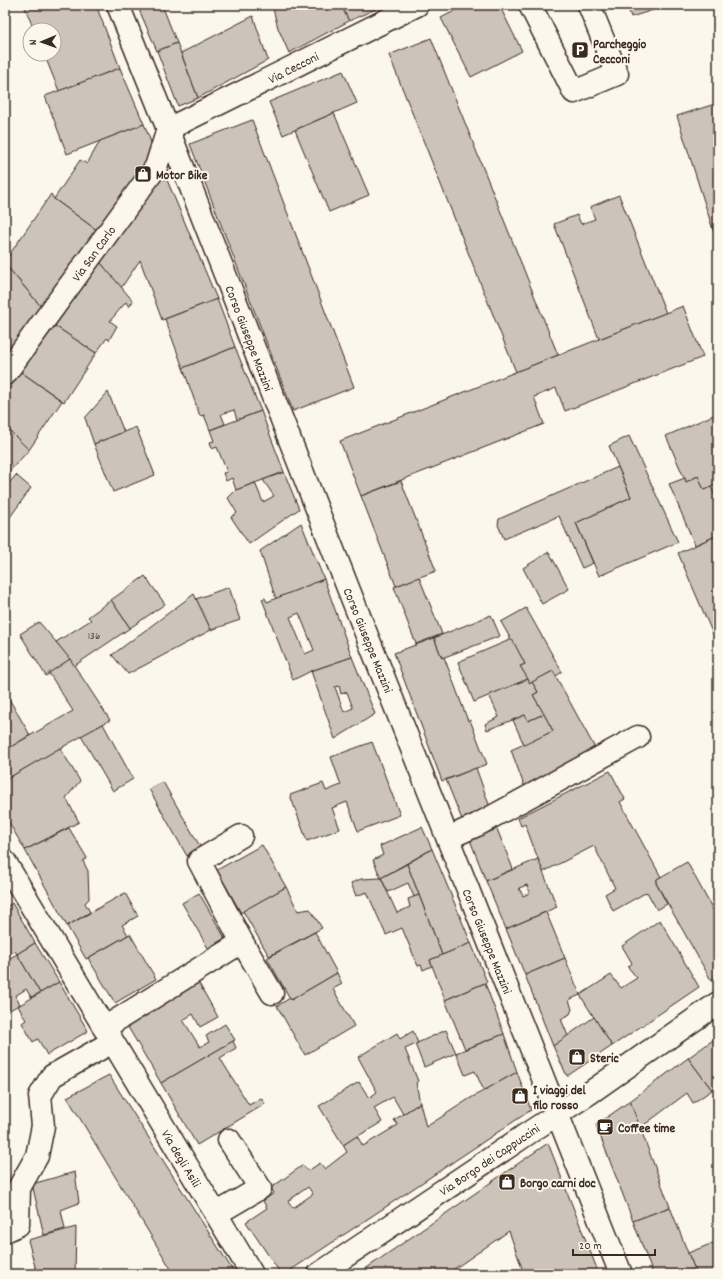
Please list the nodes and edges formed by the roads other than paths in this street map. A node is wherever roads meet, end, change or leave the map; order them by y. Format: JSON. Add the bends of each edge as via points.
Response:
{"nodes":[{"id":1,"x":118,"y":5,"type":"edge"},
{"id":2,"x":417,"y":5,"type":"edge"},
{"id":3,"x":530,"y":5,"type":"edge"},
{"id":4,"x":589,"y":5,"type":"edge"},
{"id":5,"x":168,"y":129,"type":"junction"},
{"id":6,"x":6,"y":372,"type":"edge"},
{"id":7,"x":638,"y":737,"type":"dead end"},
{"id":8,"x":241,"y":836,"type":"dead end"},
{"id":9,"x":448,"y":838,"type":"junction"},
{"id":10,"x":5,"y":862,"type":"edge"},
{"id":11,"x":11,"y":888,"type":"edge"},
{"id":12,"x":242,"y":942,"type":"junction"},
{"id":13,"x":272,"y":993,"type":"dead end"},
{"id":14,"x":718,"y":1003,"type":"edge"},
{"id":15,"x":108,"y":1035,"type":"junction"},
{"id":16,"x":557,"y":1114,"type":"junction"},
{"id":17,"x":229,"y":1140,"type":"dead end"},
{"id":18,"x":216,"y":1214,"type":"junction"},
{"id":19,"x":5,"y":1231,"type":"edge"},
{"id":20,"x":252,"y":1274,"type":"edge"},
{"id":21,"x":319,"y":1274,"type":"edge"},
{"id":22,"x":620,"y":1274,"type":"edge"}],
"edges":[{"from":1,"to":5,"type":"street","name":"Corso Giuseppe Mazzini"},
{"from":2,"to":5,"type":"street","name":"Via Cecconi"},
{"from":3,"to":4,"type":"street","via":[[574,92],[617,74]]},
{"from":5,"to":6,"type":"street","name":"Via San Carlo","via":[[156,167]]},
{"from":5,"to":9,"type":"street","name":"Corso Giuseppe Mazzini"},
{"from":7,"to":9,"type":"street","via":[[477,825]]},
{"from":8,"to":12,"type":"street","via":[[199,861]]},
{"from":9,"to":16,"type":"street","name":"Corso Giuseppe Mazzini"},
{"from":10,"to":11,"type":"street","name":"Via degli Asili"},
{"from":11,"to":15,"type":"street","name":"Via degli Asili"},
{"from":12,"to":13,"type":"street"},
{"from":12,"to":15,"type":"street"},
{"from":14,"to":16,"type":"street","name":"Via Borgo dei Cappuccini"},
{"from":15,"to":18,"type":"street","name":"Via degli Asili"},
{"from":15,"to":19,"type":"street","via":[[52,1076],[40,1096],[43,1126],[37,1156],[19,1188],[18,1225]]},
{"from":16,"to":21,"type":"street","name":"Via Borgo dei Cappuccini"},
{"from":16,"to":22,"type":"street","name":"Corso Giuseppe Mazzini"},
{"from":17,"to":18,"type":"street","via":[[260,1188]]},
{"from":18,"to":20,"type":"street","name":"Via degli Asili"}]}
